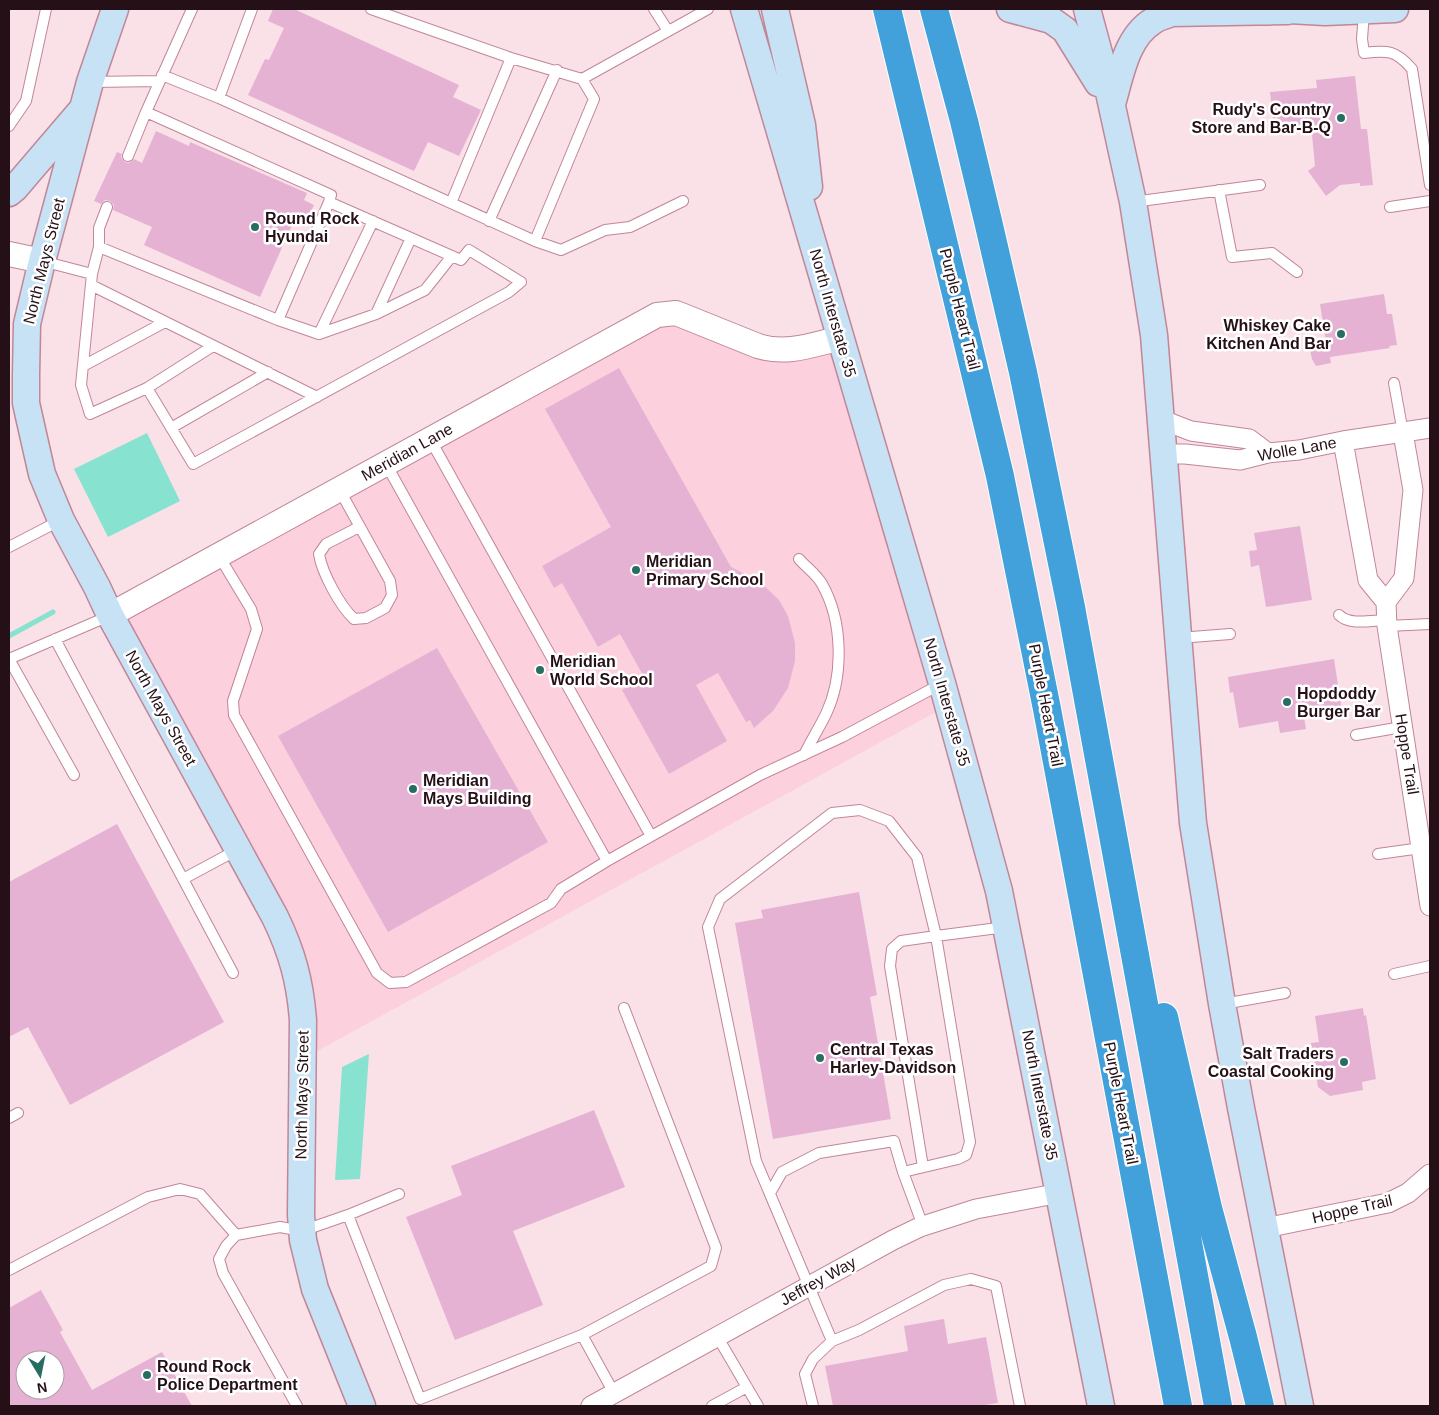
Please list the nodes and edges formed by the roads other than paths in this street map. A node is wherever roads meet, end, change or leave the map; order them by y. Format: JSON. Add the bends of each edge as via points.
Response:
{"nodes":[{"id":1,"x":46,"y":9,"type":"edge"},
{"id":2,"x":115,"y":9,"type":"edge"},
{"id":3,"x":192,"y":9,"type":"edge"},
{"id":4,"x":252,"y":9,"type":"edge"},
{"id":5,"x":370,"y":9,"type":"edge"},
{"id":6,"x":654,"y":9,"type":"edge"},
{"id":7,"x":708,"y":9,"type":"edge"},
{"id":8,"x":744,"y":9,"type":"edge"},
{"id":9,"x":775,"y":9,"type":"edge"},
{"id":10,"x":887,"y":9,"type":"edge"},
{"id":11,"x":936,"y":9,"type":"edge"},
{"id":12,"x":1010,"y":9,"type":"edge"},
{"id":13,"x":1087,"y":9,"type":"edge"},
{"id":14,"x":1395,"y":9,"type":"edge"},
{"id":15,"x":1278,"y":10,"type":"edge"},
{"id":16,"x":1364,"y":12,"type":"junction"},
{"id":17,"x":668,"y":31,"type":"junction"},
{"id":18,"x":511,"y":58,"type":"junction"},
{"id":19,"x":557,"y":70,"type":"junction"},
{"id":20,"x":161,"y":78,"type":"junction"},
{"id":21,"x":582,"y":79,"type":"junction"},
{"id":22,"x":88,"y":94,"type":"junction"},
{"id":23,"x":219,"y":98,"type":"junction"},
{"id":24,"x":1112,"y":105,"type":"junction"},
{"id":25,"x":146,"y":112,"type":"junction"},
{"id":26,"x":9,"y":126,"type":"edge"},
{"id":27,"x":128,"y":156,"type":"dead end"},
{"id":28,"x":1260,"y":185,"type":"dead end"},
{"id":29,"x":1430,"y":185,"type":"edge"},
{"id":30,"x":1219,"y":190,"type":"junction"},
{"id":31,"x":9,"y":193,"type":"edge"},
{"id":32,"x":683,"y":201,"type":"dead end"},
{"id":33,"x":1430,"y":201,"type":"edge"},
{"id":34,"x":329,"y":202,"type":"junction"},
{"id":35,"x":451,"y":202,"type":"junction"},
{"id":36,"x":1133,"y":202,"type":"junction"},
{"id":37,"x":107,"y":207,"type":"dead end"},
{"id":38,"x":1390,"y":207,"type":"dead end"},
{"id":39,"x":489,"y":221,"type":"junction"},
{"id":40,"x":373,"y":222,"type":"junction"},
{"id":41,"x":411,"y":238,"type":"junction"},
{"id":42,"x":535,"y":241,"type":"junction"},
{"id":43,"x":99,"y":247,"type":"junction"},
{"id":44,"x":9,"y":254,"type":"edge"},
{"id":45,"x":452,"y":256,"type":"junction"},
{"id":46,"x":816,"y":256,"type":"junction"},
{"id":47,"x":42,"y":261,"type":"junction"},
{"id":48,"x":1297,"y":272,"type":"dead end"},
{"id":49,"x":91,"y":280,"type":"junction"},
{"id":50,"x":376,"y":314,"type":"junction"},
{"id":51,"x":278,"y":320,"type":"junction"},
{"id":52,"x":166,"y":322,"type":"junction"},
{"id":53,"x":319,"y":334,"type":"junction"},
{"id":54,"x":841,"y":338,"type":"junction"},
{"id":55,"x":9,"y":340,"type":"edge"},
{"id":56,"x":814,"y":344,"type":"junction"},
{"id":57,"x":213,"y":346,"type":"junction"},
{"id":58,"x":849,"y":364,"type":"junction"},
{"id":59,"x":83,"y":366,"type":"junction"},
{"id":60,"x":268,"y":372,"type":"junction"},
{"id":61,"x":26,"y":375,"type":"junction"},
{"id":62,"x":1394,"y":383,"type":"dead end"},
{"id":63,"x":147,"y":388,"type":"junction"},
{"id":64,"x":317,"y":396,"type":"junction"},
{"id":65,"x":1160,"y":420,"type":"junction"},
{"id":66,"x":171,"y":428,"type":"junction"},
{"id":67,"x":1430,"y":428,"type":"edge"},
{"id":68,"x":1403,"y":433,"type":"junction"},
{"id":69,"x":430,"y":440,"type":"junction"},
{"id":70,"x":1344,"y":441,"type":"junction"},
{"id":71,"x":1163,"y":454,"type":"junction"},
{"id":72,"x":1268,"y":454,"type":"junction"},
{"id":73,"x":386,"y":463,"type":"junction"},
{"id":74,"x":339,"y":489,"type":"junction"},
{"id":75,"x":61,"y":520,"type":"junction"},
{"id":76,"x":359,"y":527,"type":"junction"},
{"id":77,"x":9,"y":547,"type":"edge"},
{"id":78,"x":219,"y":556,"type":"junction"},
{"id":79,"x":798,"y":559,"type":"dead end"},
{"id":80,"x":97,"y":587,"type":"junction"},
{"id":81,"x":143,"y":598,"type":"junction"},
{"id":82,"x":1339,"y":614,"type":"dead end"},
{"id":83,"x":110,"y":615,"type":"junction"},
{"id":84,"x":1387,"y":616,"type":"junction"},
{"id":85,"x":1430,"y":624,"type":"edge"},
{"id":86,"x":1230,"y":634,"type":"dead end"},
{"id":87,"x":1179,"y":638,"type":"junction"},
{"id":88,"x":55,"y":639,"type":"junction"},
{"id":89,"x":125,"y":643,"type":"junction"},
{"id":90,"x":9,"y":659,"type":"edge"},
{"id":91,"x":1083,"y":678,"type":"junction"},
{"id":92,"x":942,"y":683,"type":"junction"},
{"id":93,"x":1402,"y":727,"type":"junction"},
{"id":94,"x":1356,"y":735,"type":"dead end"},
{"id":95,"x":804,"y":755,"type":"junction"},
{"id":96,"x":74,"y":775,"type":"dead end"},
{"id":97,"x":651,"y":836,"type":"junction"},
{"id":98,"x":1421,"y":848,"type":"junction"},
{"id":99,"x":238,"y":849,"type":"junction"},
{"id":100,"x":1378,"y":854,"type":"dead end"},
{"id":101,"x":607,"y":861,"type":"junction"},
{"id":102,"x":183,"y":879,"type":"junction"},
{"id":103,"x":1430,"y":906,"type":"edge"},
{"id":104,"x":1007,"y":927,"type":"junction"},
{"id":105,"x":936,"y":936,"type":"junction"},
{"id":106,"x":1430,"y":966,"type":"edge"},
{"id":107,"x":233,"y":973,"type":"dead end"},
{"id":108,"x":1394,"y":974,"type":"dead end"},
{"id":109,"x":1285,"y":993,"type":"dead end"},
{"id":110,"x":1222,"y":1004,"type":"junction"},
{"id":111,"x":624,"y":1008,"type":"dead end"},
{"id":112,"x":922,"y":1167,"type":"junction"},
{"id":113,"x":903,"y":1172,"type":"junction"},
{"id":114,"x":1428,"y":1179,"type":"edge"},
{"id":115,"x":770,"y":1193,"type":"junction"},
{"id":116,"x":1060,"y":1193,"type":"junction"},
{"id":117,"x":399,"y":1194,"type":"dead end"},
{"id":118,"x":348,"y":1215,"type":"junction"},
{"id":119,"x":923,"y":1226,"type":"junction"},
{"id":120,"x":1265,"y":1228,"type":"junction"},
{"id":121,"x":302,"y":1231,"type":"junction"},
{"id":122,"x":236,"y":1235,"type":"junction"},
{"id":123,"x":9,"y":1270,"type":"edge"},
{"id":124,"x":808,"y":1286,"type":"junction"},
{"id":125,"x":582,"y":1335,"type":"junction"},
{"id":126,"x":717,"y":1336,"type":"junction"},
{"id":127,"x":832,"y":1341,"type":"junction"},
{"id":128,"x":747,"y":1387,"type":"junction"},
{"id":129,"x":614,"y":1393,"type":"junction"},
{"id":130,"x":297,"y":1406,"type":"edge"},
{"id":131,"x":362,"y":1406,"type":"edge"},
{"id":132,"x":591,"y":1406,"type":"edge"},
{"id":133,"x":712,"y":1406,"type":"edge"},
{"id":134,"x":758,"y":1406,"type":"edge"},
{"id":135,"x":812,"y":1406,"type":"edge"},
{"id":136,"x":1020,"y":1406,"type":"edge"},
{"id":137,"x":1101,"y":1406,"type":"edge"},
{"id":138,"x":1178,"y":1406,"type":"edge"},
{"id":139,"x":1218,"y":1406,"type":"edge"},
{"id":140,"x":1260,"y":1406,"type":"edge"},
{"id":141,"x":1300,"y":1406,"type":"edge"}],
"edges":[{"from":1,"to":26,"type":"lane","via":[[26,102]]},
{"from":2,"to":22,"type":"main road","name":"North Mays Street"},
{"from":3,"to":20,"type":"lane"},
{"from":4,"to":23,"type":"lane"},
{"from":5,"to":18,"type":"lane"},
{"from":6,"to":17,"type":"lane"},
{"from":7,"to":17,"type":"lane"},
{"from":8,"to":46,"type":"main road","name":"North Interstate 35"},
{"from":9,"to":46,"type":"main road","via":[[802,125]]},
{"from":10,"to":138,"type":"highway","name":"Purple Heart Trail","via":[[1000,476]]},
{"from":11,"to":91,"type":"highway","via":[[1023,372]]},
{"from":12,"to":24,"type":"main road","via":[[1051,20],[1064,30]]},
{"from":13,"to":24,"type":"main road"},
{"from":14,"to":16,"type":"main road"},
{"from":15,"to":16,"type":"main road"},
{"from":15,"to":24,"type":"main road","via":[[1171,14],[1153,20],[1140,32],[1127,56]]},
{"from":16,"to":29,"type":"lane","via":[[1364,53],[1394,53],[1412,69]]},
{"from":17,"to":21,"type":"lane"},
{"from":18,"to":19,"type":"lane"},
{"from":18,"to":35,"type":"lane"},
{"from":19,"to":21,"type":"lane"},
{"from":19,"to":39,"type":"lane"},
{"from":20,"to":22,"type":"lane"},
{"from":20,"to":23,"type":"lane"},
{"from":20,"to":25,"type":"lane"},
{"from":21,"to":42,"type":"lane","via":[[594,99]]},
{"from":22,"to":31,"type":"main road"},
{"from":22,"to":47,"type":"main road","name":"North Mays Street"},
{"from":23,"to":35,"type":"lane"},
{"from":24,"to":36,"type":"main road"},
{"from":25,"to":27,"type":"lane"},
{"from":25,"to":34,"type":"lane","via":[[331,195]]},
{"from":28,"to":30,"type":"lane"},
{"from":30,"to":36,"type":"lane"},
{"from":30,"to":48,"type":"lane","via":[[1232,257],[1272,253]]},
{"from":32,"to":42,"type":"lane","via":[[630,227],[605,230],[560,250]]},
{"from":33,"to":38,"type":"lane"},
{"from":34,"to":40,"type":"lane"},
{"from":34,"to":51,"type":"lane"},
{"from":35,"to":39,"type":"lane"},
{"from":36,"to":65,"type":"main road","via":[[1154,335]]},
{"from":37,"to":43,"type":"lane","via":[[99,228]]},
{"from":39,"to":42,"type":"lane"},
{"from":40,"to":41,"type":"lane"},
{"from":40,"to":53,"type":"lane"},
{"from":41,"to":45,"type":"lane"},
{"from":41,"to":50,"type":"lane"},
{"from":43,"to":49,"type":"lane"},
{"from":43,"to":51,"type":"lane"},
{"from":44,"to":47,"type":"street"},
{"from":45,"to":50,"type":"lane","via":[[425,290]]},
{"from":45,"to":64,"type":"lane","via":[[461,260],[469,250],[520,282],[509,292]]},
{"from":46,"to":54,"type":"main road","name":"North Interstate 35"},
{"from":47,"to":49,"type":"lane"},
{"from":47,"to":61,"type":"main road","name":"North Mays Street","via":[[27,324]]},
{"from":49,"to":52,"type":"lane"},
{"from":49,"to":59,"type":"lane"},
{"from":50,"to":53,"type":"lane"},
{"from":51,"to":53,"type":"lane"},
{"from":52,"to":57,"type":"lane"},
{"from":52,"to":59,"type":"lane"},
{"from":54,"to":56,"type":"street","name":"Meridian Lane"},
{"from":54,"to":58,"type":"main road","name":"North Interstate 35"},
{"from":55,"to":61,"type":"main road"},
{"from":56,"to":58,"type":"street","via":[[832,349]]},
{"from":56,"to":69,"type":"street","name":"Meridian Lane","via":[[792,350],[771,350],[676,313],[657,315]]},
{"from":57,"to":60,"type":"lane"},
{"from":57,"to":63,"type":"lane"},
{"from":58,"to":92,"type":"main road","name":"North Interstate 35"},
{"from":59,"to":63,"type":"lane","via":[[81,385],[90,414]]},
{"from":60,"to":64,"type":"lane"},
{"from":60,"to":66,"type":"lane"},
{"from":61,"to":75,"type":"main road","name":"North Mays Street","via":[[26,403],[42,474]]},
{"from":62,"to":68,"type":"lane"},
{"from":63,"to":66,"type":"lane"},
{"from":64,"to":66,"type":"lane","via":[[193,464]]},
{"from":65,"to":71,"type":"main road"},
{"from":65,"to":72,"type":"street","via":[[1191,430],[1249,439]]},
{"from":67,"to":68,"type":"street","name":"Wolle Lane"},
{"from":68,"to":70,"type":"street","name":"Wolle Lane"},
{"from":68,"to":84,"type":"street","via":[[1413,490],[1404,578]]},
{"from":69,"to":73,"type":"street","name":"Meridian Lane"},
{"from":69,"to":97,"type":"lane"},
{"from":70,"to":72,"type":"street","name":"Wolle Lane"},
{"from":70,"to":84,"type":"street","via":[[1368,580]]},
{"from":71,"to":72,"type":"street","name":"Wolle Lane","via":[[1240,460]]},
{"from":71,"to":87,"type":"main road"},
{"from":73,"to":74,"type":"street","name":"Meridian Lane"},
{"from":73,"to":101,"type":"lane"},
{"from":74,"to":76,"type":"lane"},
{"from":74,"to":78,"type":"street","name":"Meridian Lane"},
{"from":75,"to":77,"type":"lane"},
{"from":75,"to":80,"type":"main road","name":"North Mays Street"},
{"from":76,"to":76,"type":"lane","via":[[390,581],[392,595],[385,608],[366,618],[354,619],[346,612],[320,564],[319,554],[326,544]]},
{"from":78,"to":81,"type":"street","name":"Meridian Lane"},
{"from":78,"to":101,"type":"lane","via":[[250,609],[257,629],[233,701],[234,715],[377,974],[390,983],[406,982],[551,903],[561,888]]},
{"from":79,"to":95,"type":"lane","via":[[822,584],[836,620],[839,646],[836,682],[827,713]]},
{"from":80,"to":81,"type":"street","via":[[117,595]]},
{"from":80,"to":83,"type":"main road","name":"North Mays Street"},
{"from":81,"to":83,"type":"street","name":"Meridian Lane"},
{"from":81,"to":89,"type":"street","via":[[128,622]]},
{"from":82,"to":84,"type":"lane","via":[[1342,618],[1356,621]]},
{"from":83,"to":88,"type":"lane","name":"Meridian Lane"},
{"from":83,"to":89,"type":"main road","name":"North Mays Street"},
{"from":84,"to":85,"type":"lane"},
{"from":84,"to":93,"type":"street","name":"Hoppe Trail"},
{"from":86,"to":87,"type":"lane"},
{"from":87,"to":110,"type":"main road","via":[[1194,823]]},
{"from":88,"to":90,"type":"lane","name":"Meridian Lane"},
{"from":88,"to":102,"type":"lane"},
{"from":89,"to":99,"type":"main road","name":"North Mays Street"},
{"from":90,"to":96,"type":"lane"},
{"from":91,"to":139,"type":"highway"},
{"from":91,"to":140,"type":"highway","via":[[1136,889],[1208,1208]]},
{"from":92,"to":95,"type":"lane"},
{"from":92,"to":104,"type":"main road","name":"North Interstate 35"},
{"from":93,"to":94,"type":"lane"},
{"from":93,"to":98,"type":"street","name":"Hoppe Trail"},
{"from":95,"to":97,"type":"lane","via":[[760,775]]},
{"from":97,"to":101,"type":"lane"},
{"from":98,"to":100,"type":"lane"},
{"from":98,"to":103,"type":"street","name":"Hoppe Trail"},
{"from":99,"to":102,"type":"lane"},
{"from":99,"to":121,"type":"main road","name":"North Mays Street","via":[[287,942],[301,993]]},
{"from":102,"to":107,"type":"lane"},
{"from":104,"to":105,"type":"lane"},
{"from":104,"to":116,"type":"main road","name":"North Interstate 35"},
{"from":105,"to":112,"type":"lane","via":[[970,1142],[966,1155]]},
{"from":105,"to":112,"type":"lane","via":[[901,941],[892,949],[890,966]]},
{"from":105,"to":115,"type":"lane","via":[[916,857],[890,821],[860,810],[832,813],[720,899],[708,927],[756,1160]]},
{"from":106,"to":108,"type":"lane"},
{"from":109,"to":110,"type":"lane"},
{"from":110,"to":120,"type":"main road"},
{"from":111,"to":125,"type":"lane","via":[[716,1248],[711,1266]]},
{"from":112,"to":113,"type":"lane"},
{"from":113,"to":115,"type":"lane","via":[[894,1141],[829,1151],[782,1172]]},
{"from":113,"to":119,"type":"lane"},
{"from":114,"to":120,"type":"street","name":"Hoppe Trail","via":[[1388,1203]]},
{"from":115,"to":124,"type":"lane"},
{"from":116,"to":119,"type":"street","name":"Jeffrey Way","via":[[976,1209]]},
{"from":116,"to":137,"type":"main road","name":"North Interstate 35"},
{"from":117,"to":118,"type":"lane"},
{"from":118,"to":121,"type":"lane"},
{"from":118,"to":125,"type":"lane","via":[[420,1399]]},
{"from":119,"to":124,"type":"street","name":"Jeffrey Way"},
{"from":120,"to":141,"type":"main road"},
{"from":121,"to":122,"type":"lane","via":[[280,1227]]},
{"from":121,"to":131,"type":"main road","name":"North Mays Street","via":[[315,1289]]},
{"from":122,"to":123,"type":"lane","via":[[200,1194],[180,1189],[148,1196]]},
{"from":122,"to":130,"type":"lane","via":[[219,1259],[223,1273]]},
{"from":124,"to":126,"type":"street","name":"Jeffrey Way"},
{"from":124,"to":127,"type":"lane"},
{"from":125,"to":129,"type":"lane"},
{"from":126,"to":128,"type":"lane"},
{"from":126,"to":129,"type":"street","name":"Jeffrey Way"},
{"from":127,"to":135,"type":"lane","via":[[813,1359],[805,1374]]},
{"from":127,"to":136,"type":"lane","via":[[860,1330],[944,1285],[971,1279],[996,1286]]},
{"from":128,"to":133,"type":"lane"},
{"from":128,"to":134,"type":"lane"},
{"from":129,"to":132,"type":"street","name":"Jeffrey Way"}]}
